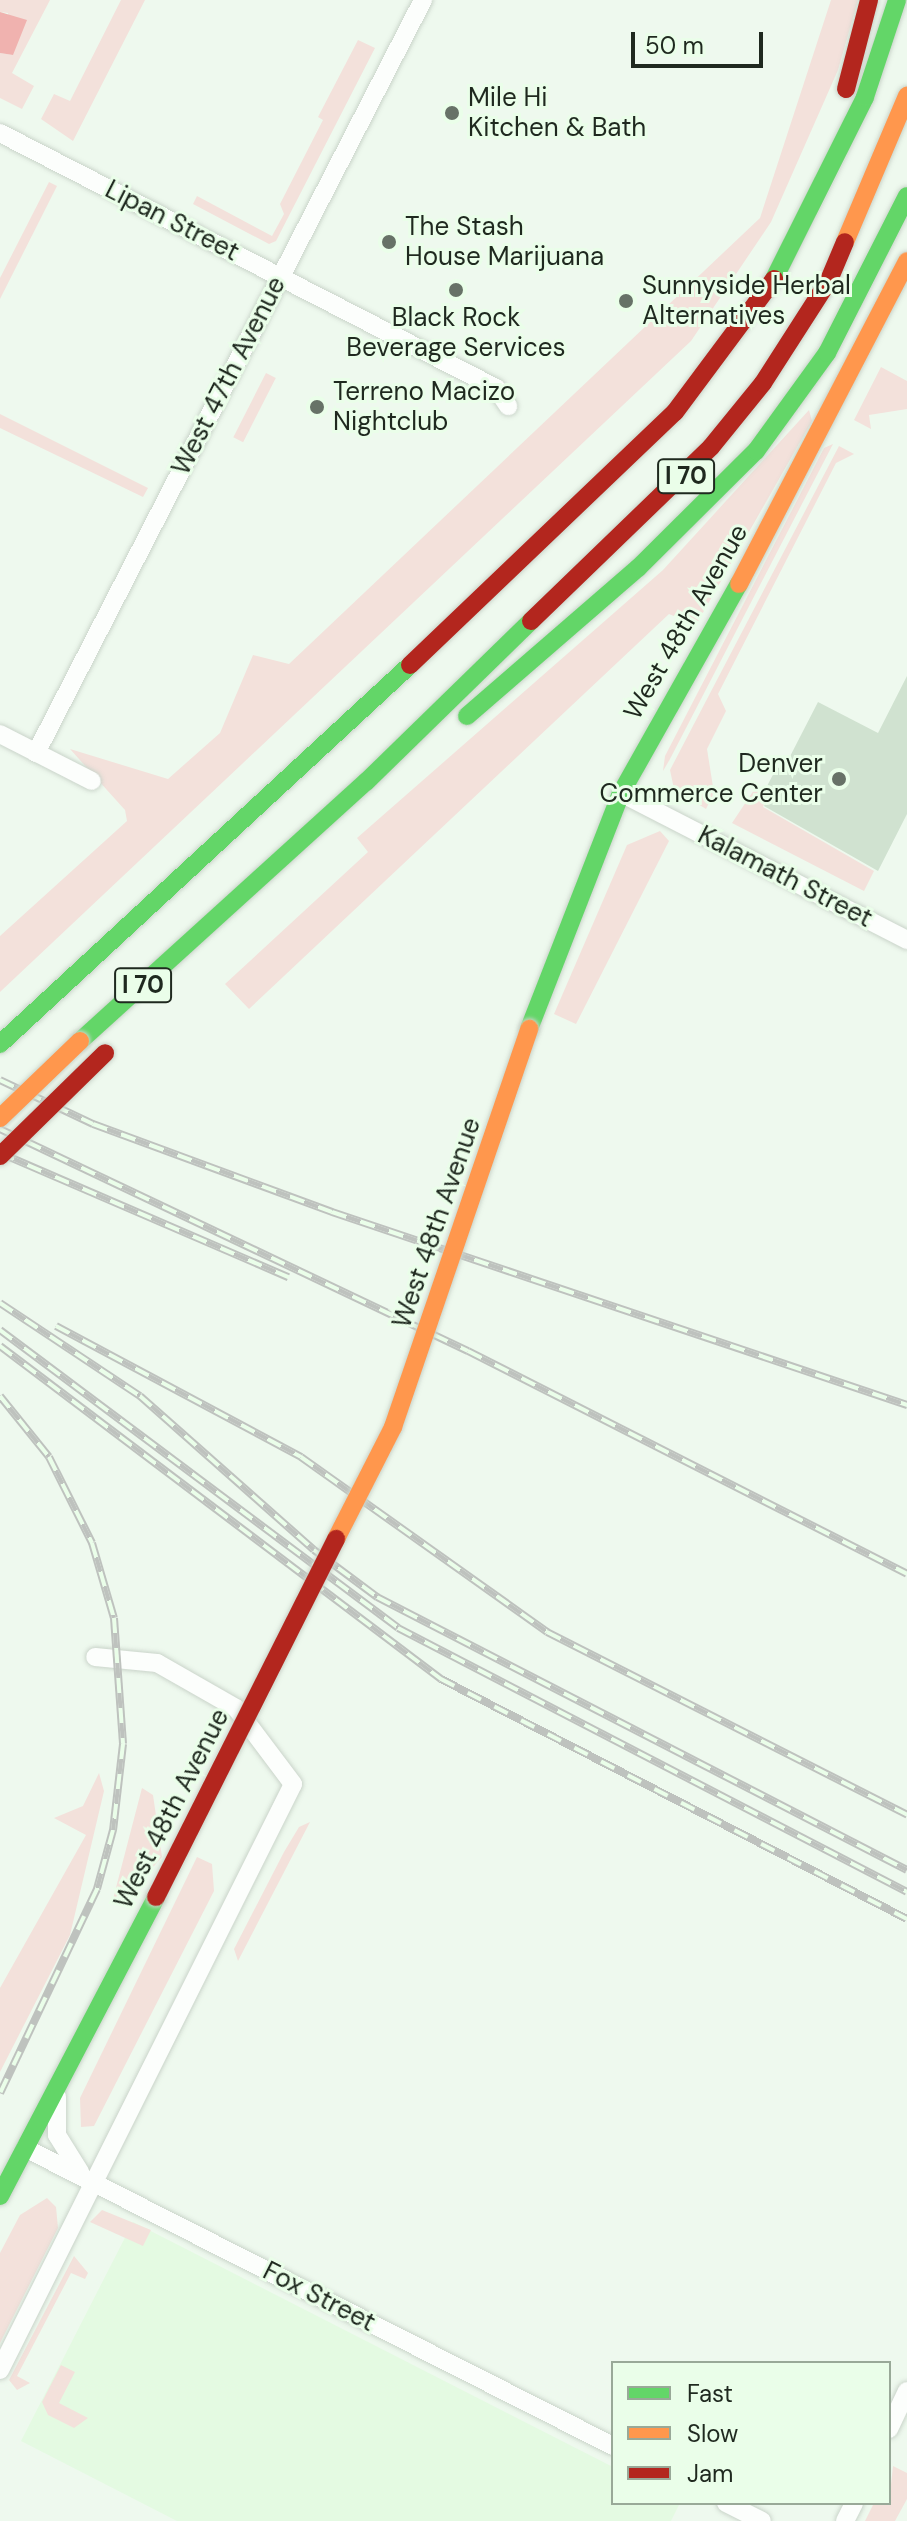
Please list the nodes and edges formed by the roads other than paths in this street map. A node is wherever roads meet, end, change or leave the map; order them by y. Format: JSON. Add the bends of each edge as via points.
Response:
{"nodes":[{"id":1,"x":423,"y":0,"type":"edge"},
{"id":2,"x":869,"y":0,"type":"edge"},
{"id":3,"x":897,"y":0,"type":"edge"},
{"id":4,"x":907,"y":96,"type":"edge"},
{"id":5,"x":0,"y":133,"type":"edge"},
{"id":6,"x":907,"y":196,"type":"edge"},
{"id":7,"x":907,"y":261,"type":"edge"},
{"id":8,"x":786,"y":262,"type":"junction"},
{"id":9,"x":280,"y":277,"type":"junction"},
{"id":10,"x":508,"y":406,"type":"dead end"},
{"id":11,"x":0,"y":734,"type":"edge"},
{"id":12,"x":36,"y":753,"type":"junction"},
{"id":13,"x":92,"y":781,"type":"dead end"},
{"id":14,"x":366,"y":782,"type":"junction"},
{"id":15,"x":621,"y":793,"type":"junction"},
{"id":16,"x":206,"y":929,"type":"junction"},
{"id":17,"x":907,"y":940,"type":"edge"},
{"id":18,"x":0,"y":1042,"type":"edge"},
{"id":19,"x":0,"y":1118,"type":"edge"},
{"id":20,"x":0,"y":1156,"type":"edge"},
{"id":21,"x":95,"y":1657,"type":"dead end"},
{"id":22,"x":60,"y":2080,"type":"junction"},
{"id":23,"x":25,"y":2148,"type":"junction"},
{"id":24,"x":92,"y":2181,"type":"junction"},
{"id":25,"x":0,"y":2196,"type":"edge"},
{"id":26,"x":0,"y":2370,"type":"edge"},
{"id":27,"x":907,"y":2391,"type":"edge"},
{"id":28,"x":891,"y":2425,"type":"edge"},
{"id":29,"x":611,"y":2445,"type":"edge"},
{"id":30,"x":730,"y":2505,"type":"edge"},
{"id":31,"x":762,"y":2521,"type":"edge"}],
"edges":[{"from":1,"to":9,"type":"street","name":"West 47th Avenue"},
{"from":2,"to":8,"type":"main road","via":[[834,127]]},
{"from":3,"to":8,"type":"main road","number":"I 70","via":[[865,97]]},
{"from":4,"to":14,"type":"main road","number":"I 70","via":[[829,280],[737,416],[656,507]]},
{"from":5,"to":9,"type":"street","name":"Lipan Street"},
{"from":6,"to":14,"type":"main road","via":[[827,353],[740,469],[638,568],[463,719]]},
{"from":7,"to":15,"type":"main road","name":"West 48th Avenue","via":[[740,582]]},
{"from":8,"to":18,"type":"main road","number":"I 70","via":[[703,378],[586,503]]},
{"from":9,"to":10,"type":"street","name":"Lipan Street","via":[[496,388]]},
{"from":9,"to":12,"type":"street","name":"West 47th Avenue"},
{"from":11,"to":12,"type":"street"},
{"from":12,"to":13,"type":"street"},
{"from":14,"to":16,"type":"main road","number":"I 70"},
{"from":15,"to":17,"type":"street","name":"Kalamath Street"},
{"from":15,"to":22,"type":"main road","name":"West 48th Avenue","bridge":true,"via":[[529,1029],[393,1427]]},
{"from":16,"to":19,"type":"main road","number":"I 70","bridge":true},
{"from":16,"to":20,"type":"main road","bridge":true,"via":[[115,1040]]},
{"from":21,"to":24,"type":"street","via":[[157,1663],[236,1708],[293,1784]]},
{"from":22,"to":23,"type":"main road","name":"West 48th Avenue"},
{"from":22,"to":24,"type":"street","via":[[57,2135],[69,2160]]},
{"from":23,"to":24,"type":"street","name":"Fox Street"},
{"from":23,"to":25,"type":"main road","name":"West 48th Avenue"},
{"from":24,"to":26,"type":"street"},
{"from":24,"to":29,"type":"street","name":"Fox Street"},
{"from":27,"to":28,"type":"street"},
{"from":30,"to":31,"type":"street"}]}
